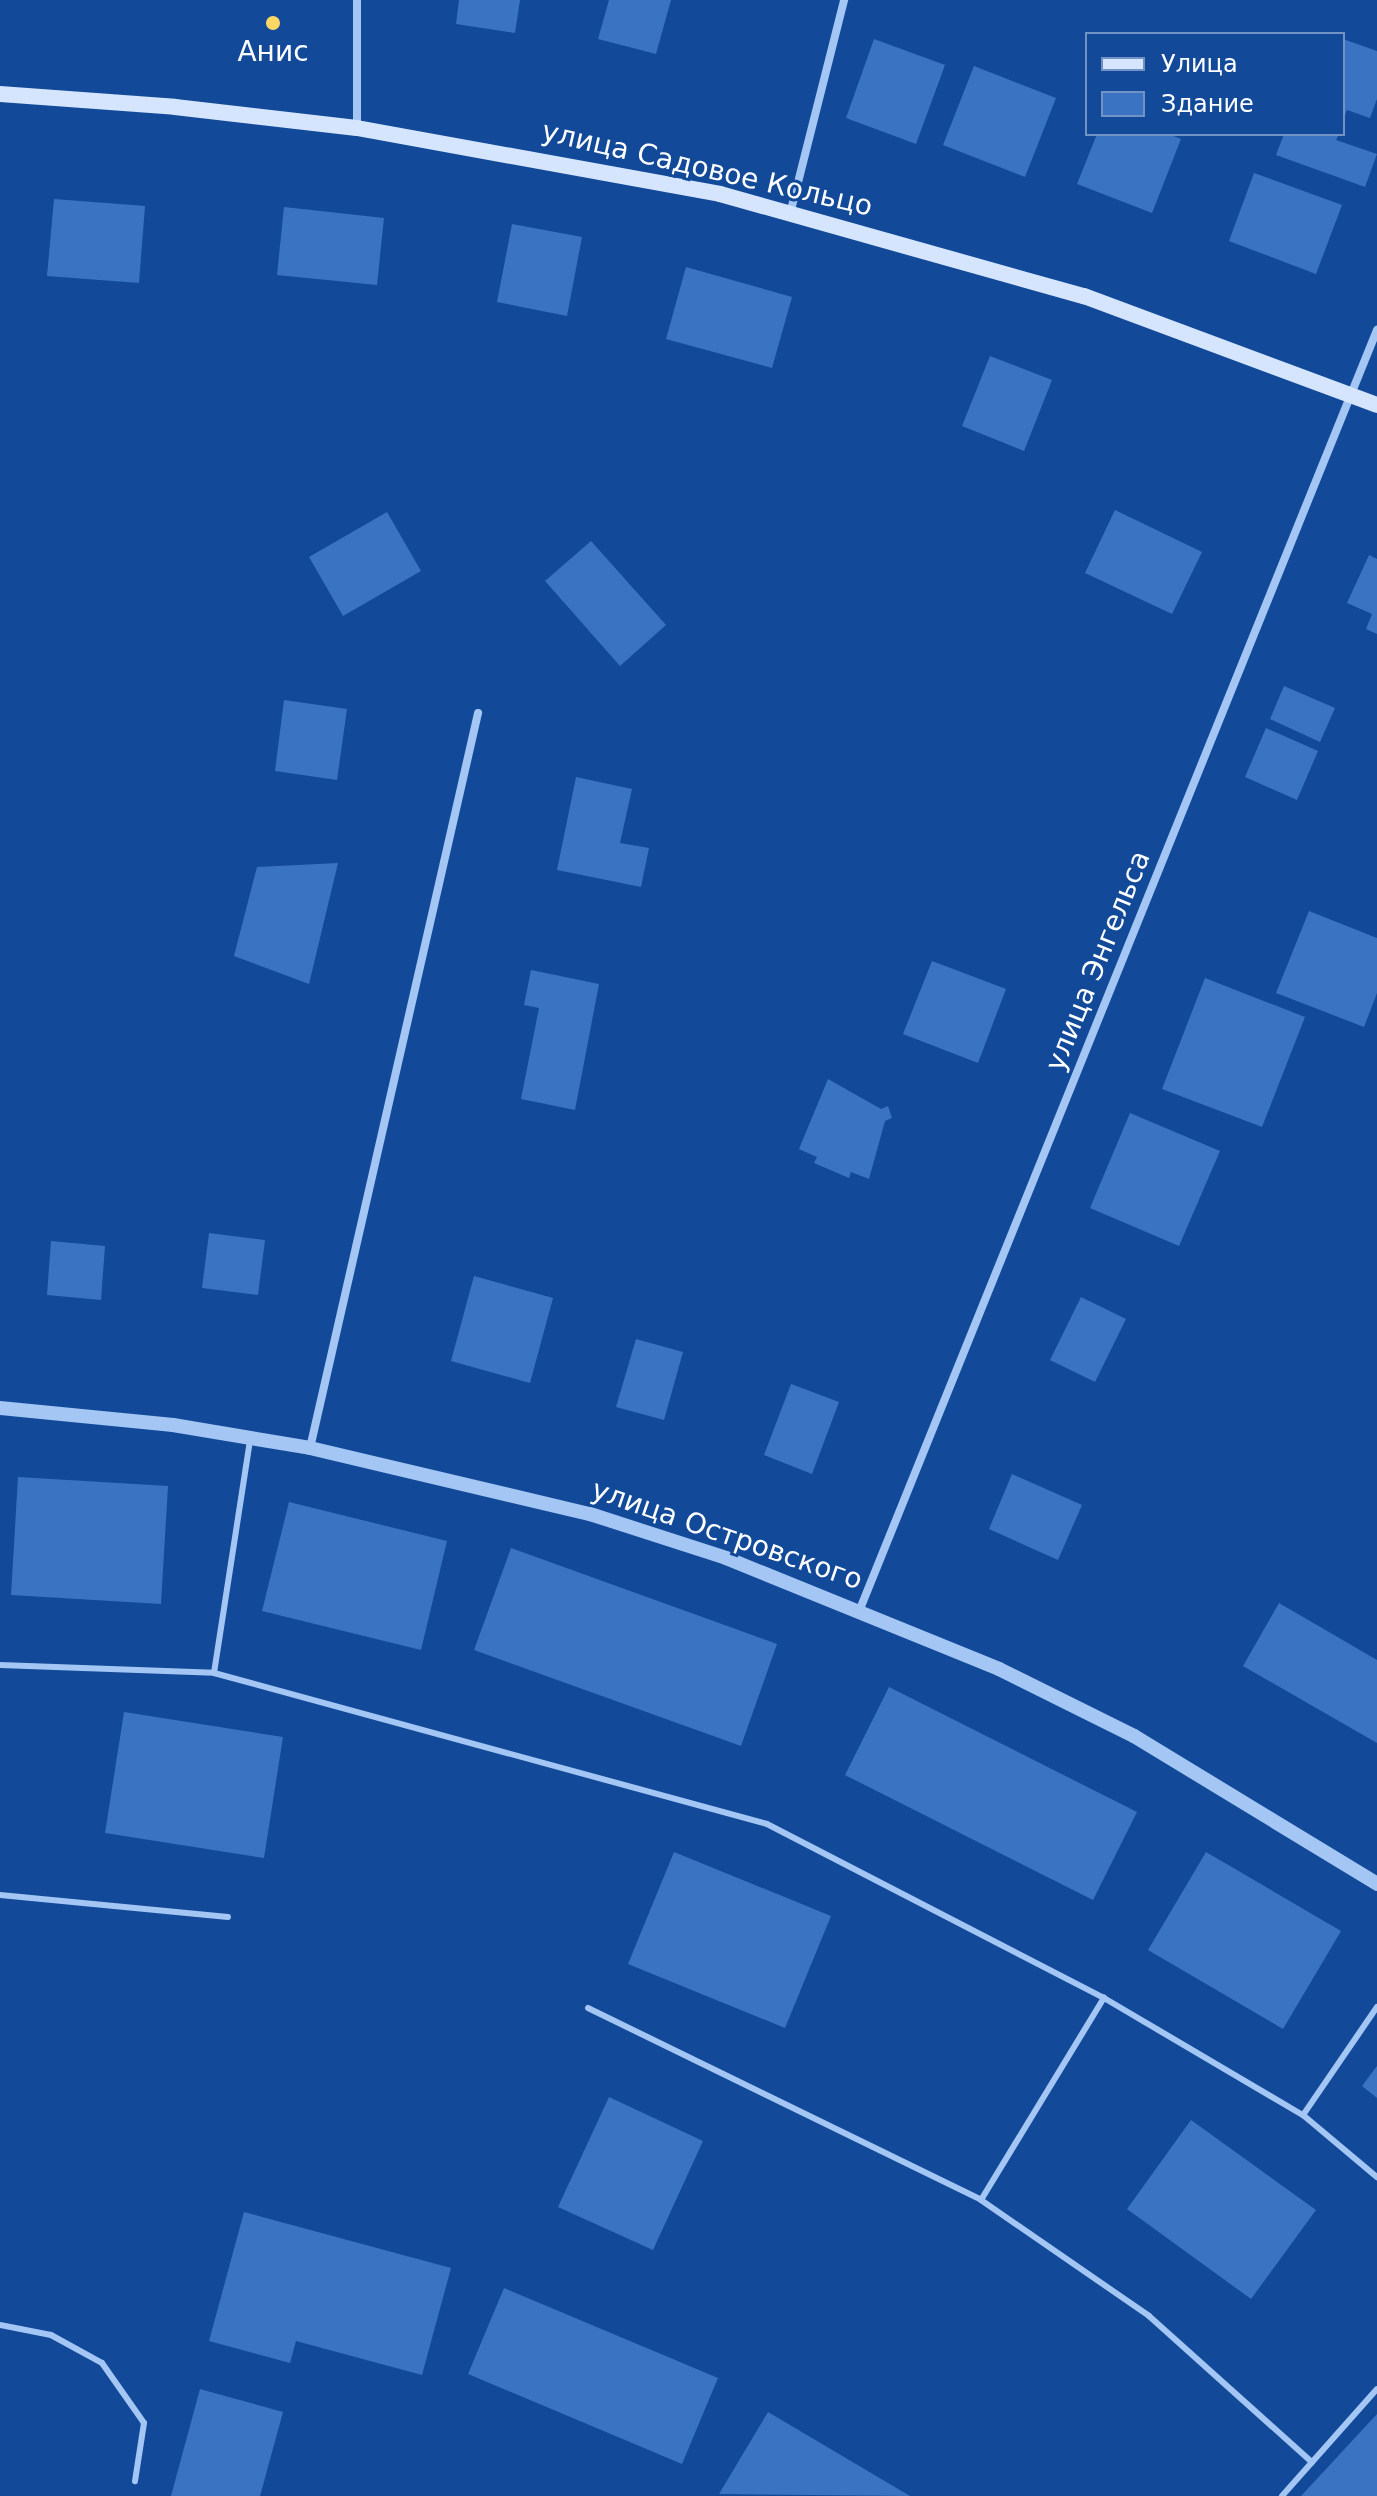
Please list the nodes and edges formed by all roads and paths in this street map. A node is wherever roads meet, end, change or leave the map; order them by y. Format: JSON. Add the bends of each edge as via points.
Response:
{"nodes":[{"id":1,"x":357,"y":0,"type":"edge"},
{"id":2,"x":844,"y":0,"type":"edge"},
{"id":3,"x":0,"y":94,"type":"edge"},
{"id":4,"x":357,"y":128,"type":"junction"},
{"id":5,"x":791,"y":210,"type":"junction"},
{"id":6,"x":1377,"y":330,"type":"edge"},
{"id":7,"x":1351,"y":394,"type":"junction"},
{"id":8,"x":1377,"y":405,"type":"edge"},
{"id":9,"x":478,"y":713,"type":"dead end"},
{"id":10,"x":0,"y":1408,"type":"edge"},
{"id":11,"x":250,"y":1438,"type":"junction"},
{"id":12,"x":310,"y":1448,"type":"junction"},
{"id":13,"x":860,"y":1609,"type":"junction"},
{"id":14,"x":0,"y":1665,"type":"edge"},
{"id":15,"x":214,"y":1673,"type":"junction"},
{"id":16,"x":1377,"y":1884,"type":"edge"},
{"id":17,"x":0,"y":1895,"type":"edge"},
{"id":18,"x":228,"y":1917,"type":"dead end"},
{"id":19,"x":1104,"y":1998,"type":"junction"},
{"id":20,"x":1377,"y":2007,"type":"edge"},
{"id":21,"x":588,"y":2008,"type":"dead end"},
{"id":22,"x":1303,"y":2115,"type":"junction"},
{"id":23,"x":1377,"y":2177,"type":"edge"},
{"id":24,"x":981,"y":2200,"type":"junction"},
{"id":25,"x":0,"y":2325,"type":"edge"},
{"id":26,"x":1377,"y":2389,"type":"edge"},
{"id":27,"x":1312,"y":2462,"type":"junction"},
{"id":28,"x":135,"y":2481,"type":"dead end"},
{"id":29,"x":1282,"y":2496,"type":"edge"}],
"edges":[{"from":1,"to":4,"type":"street"},
{"from":2,"to":5,"type":"street"},
{"from":3,"to":4,"type":"main road","name":"улица Садовое Кольцо"},
{"from":4,"to":5,"type":"main road","name":"улица Садовое Кольцо","via":[[600,169]]},
{"from":5,"to":7,"type":"main road","name":"улица Садовое Кольцо","via":[[1084,296]]},
{"from":6,"to":7,"type":"street","name":"улица Энгельса"},
{"from":7,"to":8,"type":"main road","name":"улица Садовое Кольцо"},
{"from":7,"to":13,"type":"street","name":"улица Энгельса"},
{"from":9,"to":12,"type":"street"},
{"from":10,"to":11,"type":"street","name":"улица Островского"},
{"from":11,"to":12,"type":"street","name":"улица Островского"},
{"from":11,"to":15,"type":"lane"},
{"from":12,"to":13,"type":"street","name":"улица Островского","via":[[590,1514]]},
{"from":13,"to":16,"type":"street","name":"улица Островского","via":[[999,1669],[1134,1736]]},
{"from":14,"to":15,"type":"lane"},
{"from":15,"to":19,"type":"lane","via":[[767,1824]]},
{"from":17,"to":18,"type":"lane"},
{"from":19,"to":22,"type":"lane"},
{"from":19,"to":24,"type":"lane"},
{"from":20,"to":22,"type":"lane"},
{"from":21,"to":24,"type":"lane"},
{"from":22,"to":23,"type":"lane"},
{"from":24,"to":27,"type":"lane","via":[[1149,2316]]},
{"from":25,"to":28,"type":"lane","via":[[51,2335],[102,2363],[144,2423]]},
{"from":26,"to":27,"type":"lane"},
{"from":27,"to":29,"type":"lane"}]}
